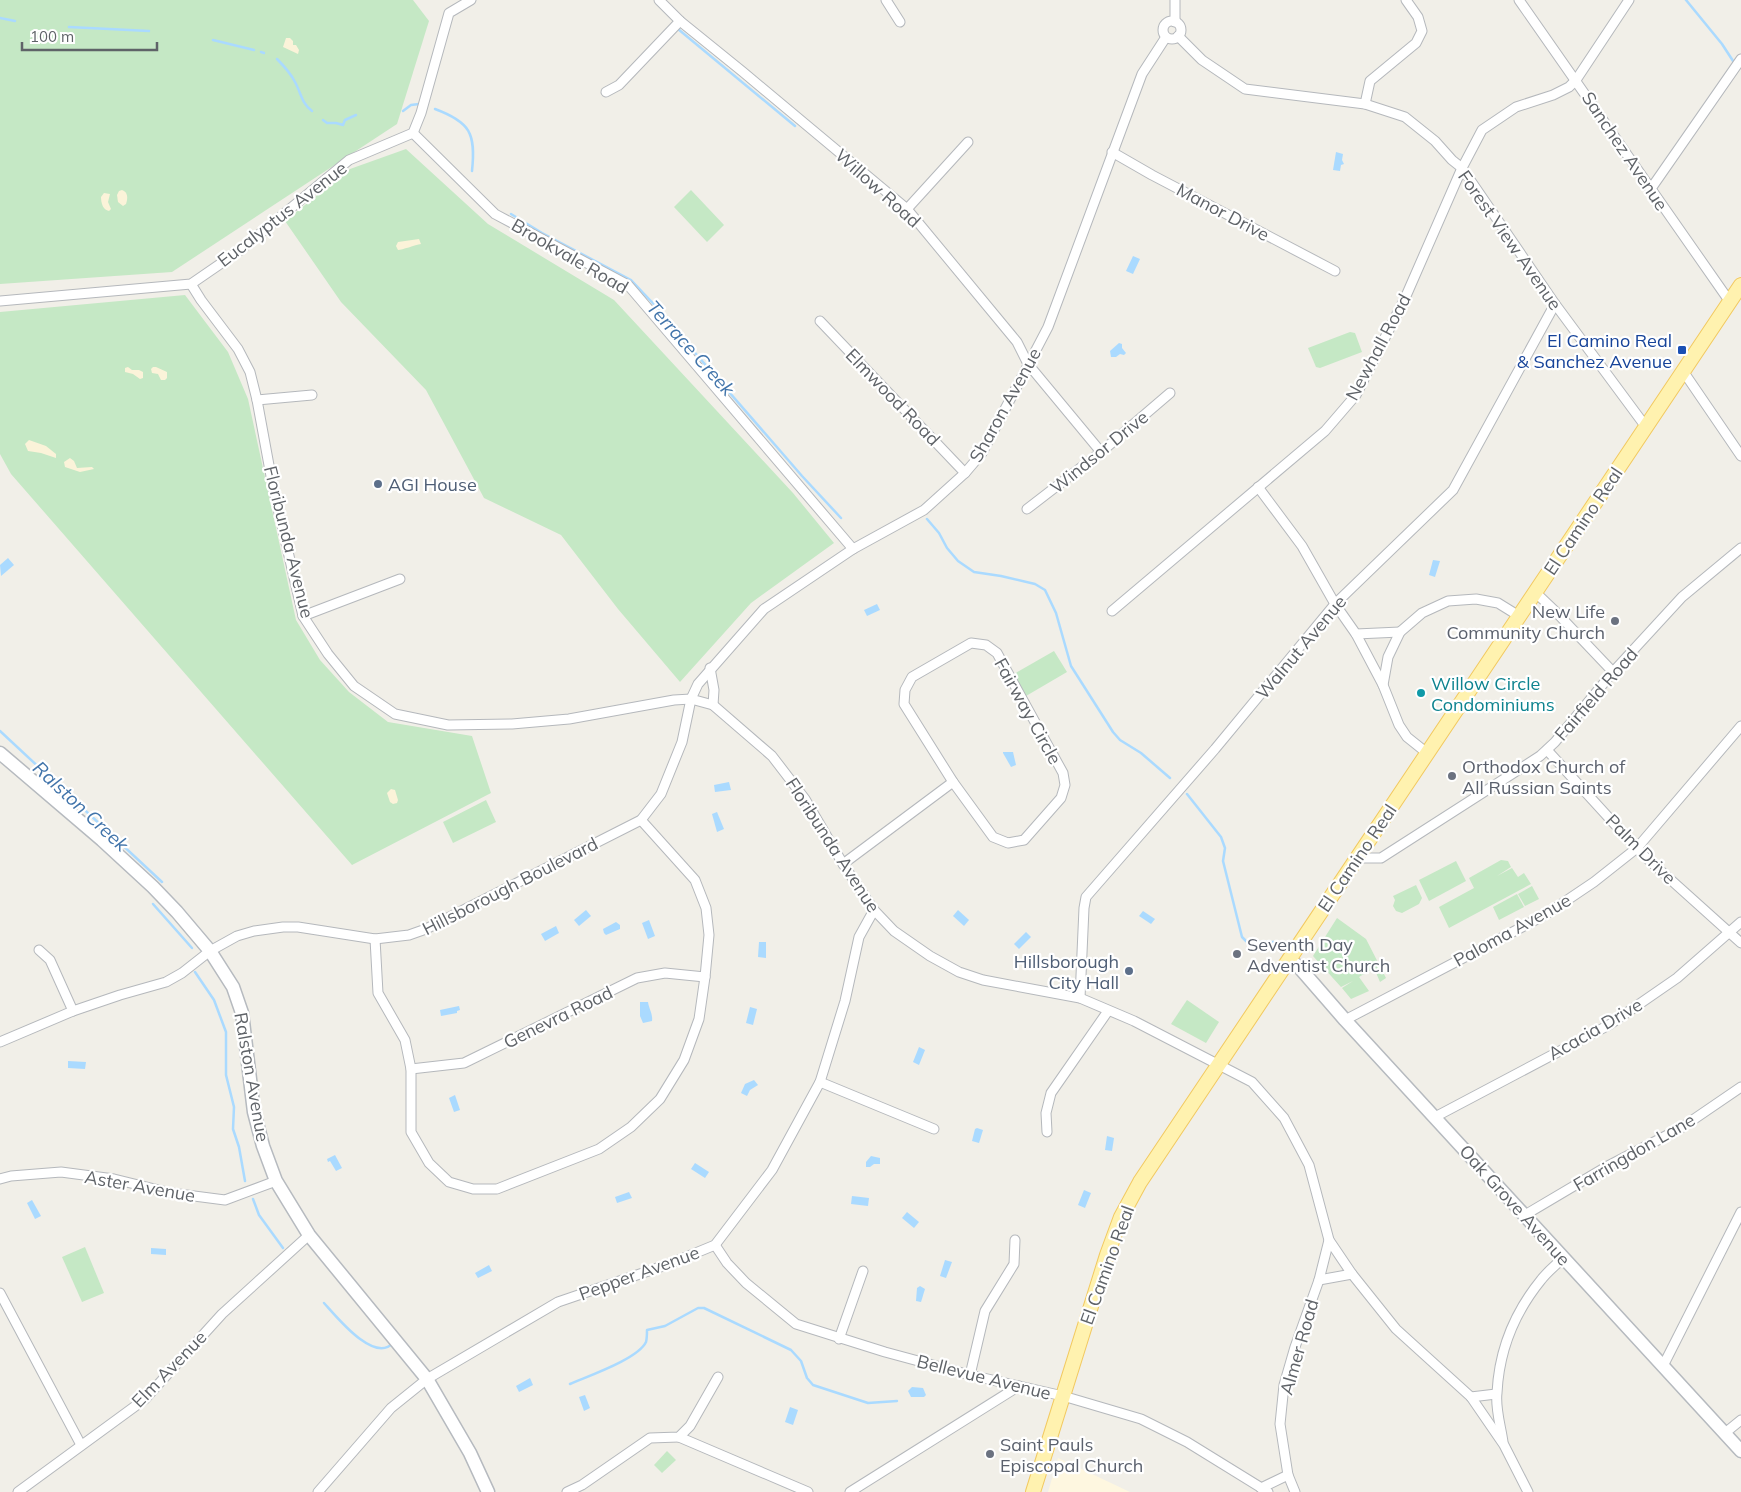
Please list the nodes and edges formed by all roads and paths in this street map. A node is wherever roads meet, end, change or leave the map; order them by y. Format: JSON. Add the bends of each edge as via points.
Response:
{"nodes":[{"id":1,"x":470,"y":0,"type":"edge"},
{"id":2,"x":659,"y":0,"type":"edge"},
{"id":3,"x":886,"y":0,"type":"edge"},
{"id":4,"x":1175,"y":0,"type":"edge"},
{"id":5,"x":1406,"y":0,"type":"edge"},
{"id":6,"x":1520,"y":0,"type":"edge"},
{"id":7,"x":1630,"y":0,"type":"edge"},
{"id":8,"x":680,"y":21,"type":"junction"},
{"id":9,"x":900,"y":22,"type":"dead end"},
{"id":10,"x":1175,"y":22,"type":"junction"},
{"id":11,"x":1178,"y":36,"type":"junction"},
{"id":12,"x":1166,"y":37,"type":"junction"},
{"id":13,"x":1740,"y":60,"type":"edge"},
{"id":14,"x":1576,"y":80,"type":"junction"},
{"id":15,"x":606,"y":92,"type":"dead end"},
{"id":16,"x":1365,"y":104,"type":"junction"},
{"id":17,"x":413,"y":133,"type":"junction"},
{"id":18,"x":968,"y":142,"type":"dead end"},
{"id":19,"x":1112,"y":152,"type":"junction"},
{"id":20,"x":1462,"y":168,"type":"junction"},
{"id":21,"x":1650,"y":190,"type":"junction"},
{"id":22,"x":907,"y":209,"type":"junction"},
{"id":23,"x":1335,"y":271,"type":"dead end"},
{"id":24,"x":191,"y":284,"type":"junction"},
{"id":25,"x":1741,"y":285,"type":"edge"},
{"id":26,"x":0,"y":301,"type":"edge"},
{"id":27,"x":1730,"y":302,"type":"junction"},
{"id":28,"x":1555,"y":304,"type":"junction"},
{"id":29,"x":820,"y":321,"type":"dead end"},
{"id":30,"x":1028,"y":364,"type":"junction"},
{"id":31,"x":1683,"y":371,"type":"junction"},
{"id":32,"x":1170,"y":393,"type":"dead end"},
{"id":33,"x":312,"y":395,"type":"dead end"},
{"id":34,"x":257,"y":400,"type":"junction"},
{"id":35,"x":1646,"y":427,"type":"junction"},
{"id":36,"x":1101,"y":452,"type":"junction"},
{"id":37,"x":1741,"y":456,"type":"edge"},
{"id":38,"x":965,"y":473,"type":"junction"},
{"id":39,"x":1258,"y":487,"type":"junction"},
{"id":40,"x":1028,"y":510,"type":"dead end"},
{"id":41,"x":1741,"y":548,"type":"edge"},
{"id":42,"x":853,"y":549,"type":"junction"},
{"id":43,"x":400,"y":579,"type":"dead end"},
{"id":44,"x":1535,"y":592,"type":"junction"},
{"id":45,"x":1335,"y":604,"type":"junction"},
{"id":46,"x":1112,"y":611,"type":"dead end"},
{"id":47,"x":304,"y":616,"type":"junction"},
{"id":48,"x":1519,"y":616,"type":"junction"},
{"id":49,"x":1400,"y":632,"type":"junction"},
{"id":50,"x":1356,"y":634,"type":"junction"},
{"id":51,"x":710,"y":668,"type":"junction"},
{"id":52,"x":1613,"y":672,"type":"junction"},
{"id":53,"x":1382,"y":685,"type":"junction"},
{"id":54,"x":691,"y":699,"type":"junction"},
{"id":55,"x":713,"y":705,"type":"junction"},
{"id":56,"x":1741,"y":726,"type":"edge"},
{"id":57,"x":1547,"y":750,"type":"junction"},
{"id":58,"x":0,"y":753,"type":"edge"},
{"id":59,"x":1427,"y":753,"type":"junction"},
{"id":60,"x":953,"y":782,"type":"junction"},
{"id":61,"x":641,"y":820,"type":"junction"},
{"id":62,"x":1637,"y":848,"type":"junction"},
{"id":63,"x":1357,"y":858,"type":"junction"},
{"id":64,"x":843,"y":864,"type":"junction"},
{"id":65,"x":874,"y":910,"type":"junction"},
{"id":66,"x":1741,"y":922,"type":"edge"},
{"id":67,"x":1729,"y":933,"type":"junction"},
{"id":68,"x":375,"y":939,"type":"junction"},
{"id":69,"x":1741,"y":943,"type":"edge"},
{"id":70,"x":39,"y":950,"type":"dead end"},
{"id":71,"x":210,"y":951,"type":"junction"},
{"id":72,"x":1289,"y":959,"type":"junction"},
{"id":73,"x":705,"y":977,"type":"junction"},
{"id":74,"x":1080,"y":998,"type":"junction"},
{"id":75,"x":73,"y":1011,"type":"junction"},
{"id":76,"x":1108,"y":1011,"type":"junction"},
{"id":77,"x":1345,"y":1020,"type":"junction"},
{"id":78,"x":0,"y":1042,"type":"edge"},
{"id":79,"x":1219,"y":1064,"type":"junction"},
{"id":80,"x":411,"y":1069,"type":"junction"},
{"id":81,"x":820,"y":1082,"type":"junction"},
{"id":82,"x":1741,"y":1087,"type":"edge"},
{"id":83,"x":1434,"y":1116,"type":"junction"},
{"id":84,"x":934,"y":1129,"type":"dead end"},
{"id":85,"x":1047,"y":1132,"type":"dead end"},
{"id":86,"x":0,"y":1179,"type":"edge"},
{"id":87,"x":276,"y":1181,"type":"junction"},
{"id":88,"x":1741,"y":1212,"type":"edge"},
{"id":89,"x":1525,"y":1216,"type":"junction"},
{"id":90,"x":309,"y":1234,"type":"junction"},
{"id":91,"x":1015,"y":1240,"type":"dead end"},
{"id":92,"x":1329,"y":1240,"type":"junction"},
{"id":93,"x":715,"y":1244,"type":"junction"},
{"id":94,"x":1563,"y":1258,"type":"junction"},
{"id":95,"x":863,"y":1271,"type":"dead end"},
{"id":96,"x":1352,"y":1274,"type":"junction"},
{"id":97,"x":1319,"y":1280,"type":"junction"},
{"id":98,"x":0,"y":1293,"type":"edge"},
{"id":99,"x":839,"y":1339,"type":"junction"},
{"id":100,"x":1663,"y":1366,"type":"junction"},
{"id":101,"x":970,"y":1375,"type":"junction"},
{"id":102,"x":718,"y":1377,"type":"dead end"},
{"id":103,"x":427,"y":1378,"type":"junction"},
{"id":104,"x":1019,"y":1386,"type":"junction"},
{"id":105,"x":1496,"y":1394,"type":"junction"},
{"id":106,"x":1063,"y":1396,"type":"junction"},
{"id":107,"x":1471,"y":1398,"type":"junction"},
{"id":108,"x":1741,"y":1420,"type":"edge"},
{"id":109,"x":1725,"y":1433,"type":"junction"},
{"id":110,"x":679,"y":1437,"type":"junction"},
{"id":111,"x":81,"y":1445,"type":"junction"},
{"id":112,"x":1504,"y":1445,"type":"junction"},
{"id":113,"x":1741,"y":1452,"type":"edge"},
{"id":114,"x":1288,"y":1475,"type":"junction"},
{"id":115,"x":1265,"y":1490,"type":"edge"},
{"id":116,"x":18,"y":1492,"type":"edge"},
{"id":117,"x":318,"y":1492,"type":"edge"},
{"id":118,"x":488,"y":1492,"type":"edge"},
{"id":119,"x":567,"y":1492,"type":"edge"},
{"id":120,"x":808,"y":1492,"type":"edge"},
{"id":121,"x":850,"y":1492,"type":"edge"},
{"id":122,"x":1033,"y":1492,"type":"edge"},
{"id":123,"x":1295,"y":1492,"type":"edge"},
{"id":124,"x":1528,"y":1492,"type":"edge"}],
"edges":[{"from":1,"to":17,"type":"street","via":[[449,13]]},
{"from":2,"to":8,"type":"street","name":"Willow Road"},
{"from":3,"to":9,"type":"street"},
{"from":4,"to":10,"type":"street"},
{"from":5,"to":16,"type":"street","via":[[1418,17],[1422,31],[1416,43],[1370,80]]},
{"from":6,"to":14,"type":"street","name":"Sanchez Avenue"},
{"from":7,"to":14,"type":"street"},
{"from":8,"to":15,"type":"street","via":[[619,85]]},
{"from":8,"to":22,"type":"street","name":"Willow Road"},
{"from":10,"to":11,"type":"street","via":[[1181,28]]},
{"from":10,"to":12,"type":"street","via":[[1169,21],[1163,27]]},
{"from":11,"to":12,"type":"street"},
{"from":11,"to":16,"type":"street","name":"Forest View Avenue","via":[[1202,60],[1245,89]]},
{"from":12,"to":19,"type":"street","name":"Sharon Avenue","via":[[1142,74]]},
{"from":13,"to":21,"type":"street"},
{"from":14,"to":20,"type":"street","name":"Newhall Road","via":[[1553,95],[1516,107],[1482,130]]},
{"from":14,"to":21,"type":"street","name":"Sanchez Avenue"},
{"from":16,"to":20,"type":"street","name":"Forest View Avenue","via":[[1405,117]]},
{"from":17,"to":24,"type":"street","name":"Eucalyptus Avenue","via":[[349,160],[239,251]]},
{"from":17,"to":42,"type":"street","name":"Brookvale Road","via":[[495,214],[628,285]]},
{"from":18,"to":22,"type":"street"},
{"from":19,"to":23,"type":"street","name":"Manor Drive"},
{"from":19,"to":30,"type":"street","name":"Sharon Avenue","via":[[1048,327]]},
{"from":20,"to":28,"type":"street","name":"Forest View Avenue"},
{"from":20,"to":39,"type":"street","name":"Newhall Road","via":[[1406,296],[1356,396],[1325,431]]},
{"from":21,"to":27,"type":"street","name":"Sanchez Avenue"},
{"from":22,"to":30,"type":"street","name":"Willow Road","via":[[1017,342]]},
{"from":24,"to":26,"type":"street","name":"Eucalyptus Avenue"},
{"from":24,"to":34,"type":"street","name":"Floribunda Avenue","via":[[238,349],[250,372]]},
{"from":25,"to":27,"type":"main road","name":"El Camino Real"},
{"from":27,"to":31,"type":"main road","name":"El Camino Real"},
{"from":28,"to":35,"type":"street","name":"Forest View Avenue"},
{"from":28,"to":45,"type":"street","name":"Walnut Avenue","via":[[1453,490]]},
{"from":29,"to":38,"type":"street","name":"Elmwood Road"},
{"from":30,"to":36,"type":"street","name":"Willow Road"},
{"from":30,"to":38,"type":"street","name":"Sharon Avenue","via":[[982,453]]},
{"from":31,"to":35,"type":"main road","name":"El Camino Real"},
{"from":31,"to":37,"type":"street"},
{"from":32,"to":36,"type":"street","name":"Windsor Drive"},
{"from":33,"to":34,"type":"street"},
{"from":34,"to":47,"type":"street","name":"Floribunda Avenue","via":[[273,487]]},
{"from":35,"to":44,"type":"main road","name":"El Camino Real"},
{"from":36,"to":40,"type":"street","name":"Windsor Drive"},
{"from":38,"to":42,"type":"street","name":"Sharon Avenue","via":[[924,510]]},
{"from":39,"to":45,"type":"street","via":[[1302,546]]},
{"from":39,"to":46,"type":"street","name":"Newhall Road"},
{"from":41,"to":52,"type":"street","name":"Fairfield Road","via":[[1682,597]]},
{"from":42,"to":51,"type":"street","name":"Sharon Avenue","via":[[764,609]]},
{"from":43,"to":47,"type":"street"},
{"from":44,"to":48,"type":"main road","name":"El Camino Real"},
{"from":44,"to":52,"type":"street"},
{"from":45,"to":50,"type":"street"},
{"from":45,"to":74,"type":"street","name":"Walnut Avenue","via":[[1086,898]]},
{"from":47,"to":54,"type":"street","name":"Floribunda Avenue","via":[[328,654],[354,686],[395,714],[448,725],[512,724],[569,719]]},
{"from":48,"to":49,"type":"street","via":[[1498,603],[1476,599],[1448,601],[1422,613]]},
{"from":48,"to":59,"type":"main road","name":"El Camino Real"},
{"from":49,"to":50,"type":"street"},
{"from":49,"to":53,"type":"street","via":[[1388,657]]},
{"from":50,"to":53,"type":"street"},
{"from":51,"to":54,"type":"street","name":"Sharon Avenue"},
{"from":51,"to":55,"type":"street"},
{"from":52,"to":57,"type":"street","name":"Fairfield Road"},
{"from":53,"to":59,"type":"street","via":[[1399,725],[1407,737]]},
{"from":54,"to":55,"type":"street","name":"Floribunda Avenue"},
{"from":54,"to":61,"type":"street","name":"Hillsborough Boulevard","via":[[682,742],[661,794]]},
{"from":55,"to":64,"type":"street","name":"Floribunda Avenue","via":[[772,756],[805,799]]},
{"from":56,"to":62,"type":"street","name":"Paloma Avenue"},
{"from":57,"to":62,"type":"street","name":"Palm Drive"},
{"from":57,"to":63,"type":"street","name":"Fairfield Road","via":[[1381,858]]},
{"from":58,"to":71,"type":"street","name":"Ralston Avenue","via":[[153,887]]},
{"from":59,"to":63,"type":"main road","name":"El Camino Real"},
{"from":60,"to":60,"type":"street","name":"Fairway Circle","via":[[993,837],[1008,842],[1024,840],[1061,798],[1065,785],[1063,773],[997,653],[986,645],[971,643],[945,656],[912,676],[905,690],[904,704]]},
{"from":60,"to":64,"type":"street"},
{"from":61,"to":68,"type":"street","name":"Hillsborough Boulevard","via":[[426,929],[409,935]]},
{"from":61,"to":73,"type":"street","via":[[695,880],[706,908],[709,935]]},
{"from":62,"to":67,"type":"street","name":"Palm Drive"},
{"from":62,"to":77,"type":"street","name":"Paloma Avenue","via":[[1545,915]]},
{"from":63,"to":72,"type":"main road","name":"El Camino Real"},
{"from":64,"to":65,"type":"street","name":"Floribunda Avenue"},
{"from":65,"to":74,"type":"street","name":"Floribunda Avenue","via":[[902,936],[959,972],[983,980]]},
{"from":65,"to":81,"type":"street","name":"Pepper Avenue","via":[[859,937],[845,1000]]},
{"from":66,"to":67,"type":"street","name":"Acacia Drive"},
{"from":67,"to":69,"type":"street","name":"Palm Drive"},
{"from":67,"to":83,"type":"street","name":"Acacia Drive","via":[[1677,978],[1609,1025]]},
{"from":68,"to":71,"type":"street","name":"Hillsborough Boulevard","via":[[283,927],[237,936]]},
{"from":68,"to":80,"type":"street","via":[[378,993],[405,1040]]},
{"from":70,"to":75,"type":"street","via":[[50,960]]},
{"from":71,"to":75,"type":"street","name":"Hillsborough Boulevard","via":[[166,982]]},
{"from":71,"to":87,"type":"street","name":"Ralston Avenue","via":[[233,987],[242,1013],[254,1112]]},
{"from":72,"to":77,"type":"street","name":"Oak Grove Avenue"},
{"from":72,"to":79,"type":"main road","name":"El Camino Real"},
{"from":73,"to":80,"type":"street","name":"Genevra Road","via":[[665,973],[637,978],[464,1063]]},
{"from":73,"to":80,"type":"street","via":[[699,1019],[684,1060],[660,1099],[631,1127],[599,1149],[497,1189],[473,1189],[449,1182],[429,1163],[411,1132]]},
{"from":74,"to":76,"type":"street","name":"Floribunda Avenue"},
{"from":75,"to":78,"type":"street","name":"Hillsborough Boulevard"},
{"from":76,"to":79,"type":"street","name":"Floribunda Avenue"},
{"from":76,"to":85,"type":"street","via":[[1051,1094],[1046,1113]]},
{"from":77,"to":83,"type":"street","name":"Oak Grove Avenue"},
{"from":79,"to":92,"type":"street","name":"Floribunda Avenue","via":[[1252,1082],[1284,1118],[1309,1165]]},
{"from":79,"to":106,"type":"main road","name":"El Camino Real","via":[[1140,1182],[1121,1217]]},
{"from":81,"to":84,"type":"street"},
{"from":81,"to":93,"type":"street","name":"Pepper Avenue","via":[[772,1170]]},
{"from":82,"to":89,"type":"street","name":"Farringdon Lane","via":[[1681,1128],[1606,1167]]},
{"from":83,"to":89,"type":"street","name":"Oak Grove Avenue"},
{"from":86,"to":87,"type":"street","name":"Aster Avenue","via":[[61,1172],[225,1200]]},
{"from":87,"to":90,"type":"street","name":"Ralston Avenue"},
{"from":88,"to":100,"type":"street"},
{"from":89,"to":94,"type":"street","name":"Oak Grove Avenue"},
{"from":90,"to":103,"type":"street","name":"Ralston Avenue"},
{"from":90,"to":111,"type":"street","name":"Elm Avenue","via":[[222,1314],[145,1399]]},
{"from":91,"to":101,"type":"street","via":[[1014,1264],[984,1311]]},
{"from":92,"to":96,"type":"street","name":"Floribunda Avenue"},
{"from":92,"to":97,"type":"street","name":"Almer Road"},
{"from":93,"to":99,"type":"street","name":"Bellevue Avenue","via":[[746,1283],[796,1324]]},
{"from":93,"to":103,"type":"street","name":"Pepper Avenue","via":[[669,1264],[558,1302]]},
{"from":94,"to":100,"type":"street","name":"Oak Grove Avenue"},
{"from":94,"to":105,"type":"street","via":[[1542,1278],[1511,1328]]},
{"from":95,"to":99,"type":"street"},
{"from":96,"to":97,"type":"street","name":"Almer Road"},
{"from":96,"to":107,"type":"street","name":"Floribunda Avenue","via":[[1396,1329]]},
{"from":97,"to":114,"type":"street","name":"Almer Road","via":[[1284,1385],[1280,1424]]},
{"from":98,"to":111,"type":"street"},
{"from":99,"to":101,"type":"street","name":"Bellevue Avenue"},
{"from":100,"to":109,"type":"street","name":"Oak Grove Avenue"},
{"from":101,"to":104,"type":"street","name":"Bellevue Avenue"},
{"from":102,"to":110,"type":"street","via":[[690,1426]]},
{"from":103,"to":117,"type":"street","name":"Pepper Avenue","via":[[391,1408]]},
{"from":103,"to":118,"type":"street","name":"Ralston Avenue","via":[[470,1453]]},
{"from":104,"to":106,"type":"street","name":"Bellevue Avenue"},
{"from":104,"to":121,"type":"street"},
{"from":105,"to":107,"type":"street"},
{"from":105,"to":112,"type":"street"},
{"from":106,"to":115,"type":"street","name":"Bellevue Avenue","via":[[1141,1420],[1187,1442]]},
{"from":106,"to":122,"type":"main road","name":"El Camino Real"},
{"from":107,"to":112,"type":"street","name":"Floribunda Avenue"},
{"from":108,"to":109,"type":"street"},
{"from":109,"to":113,"type":"street","name":"Oak Grove Avenue"},
{"from":110,"to":119,"type":"street","via":[[650,1438]]},
{"from":110,"to":120,"type":"street"},
{"from":111,"to":116,"type":"street","name":"Elm Avenue"},
{"from":112,"to":124,"type":"street","name":"Floribunda Avenue"},
{"from":114,"to":115,"type":"street"},
{"from":114,"to":123,"type":"street","name":"Almer Road"}]}
